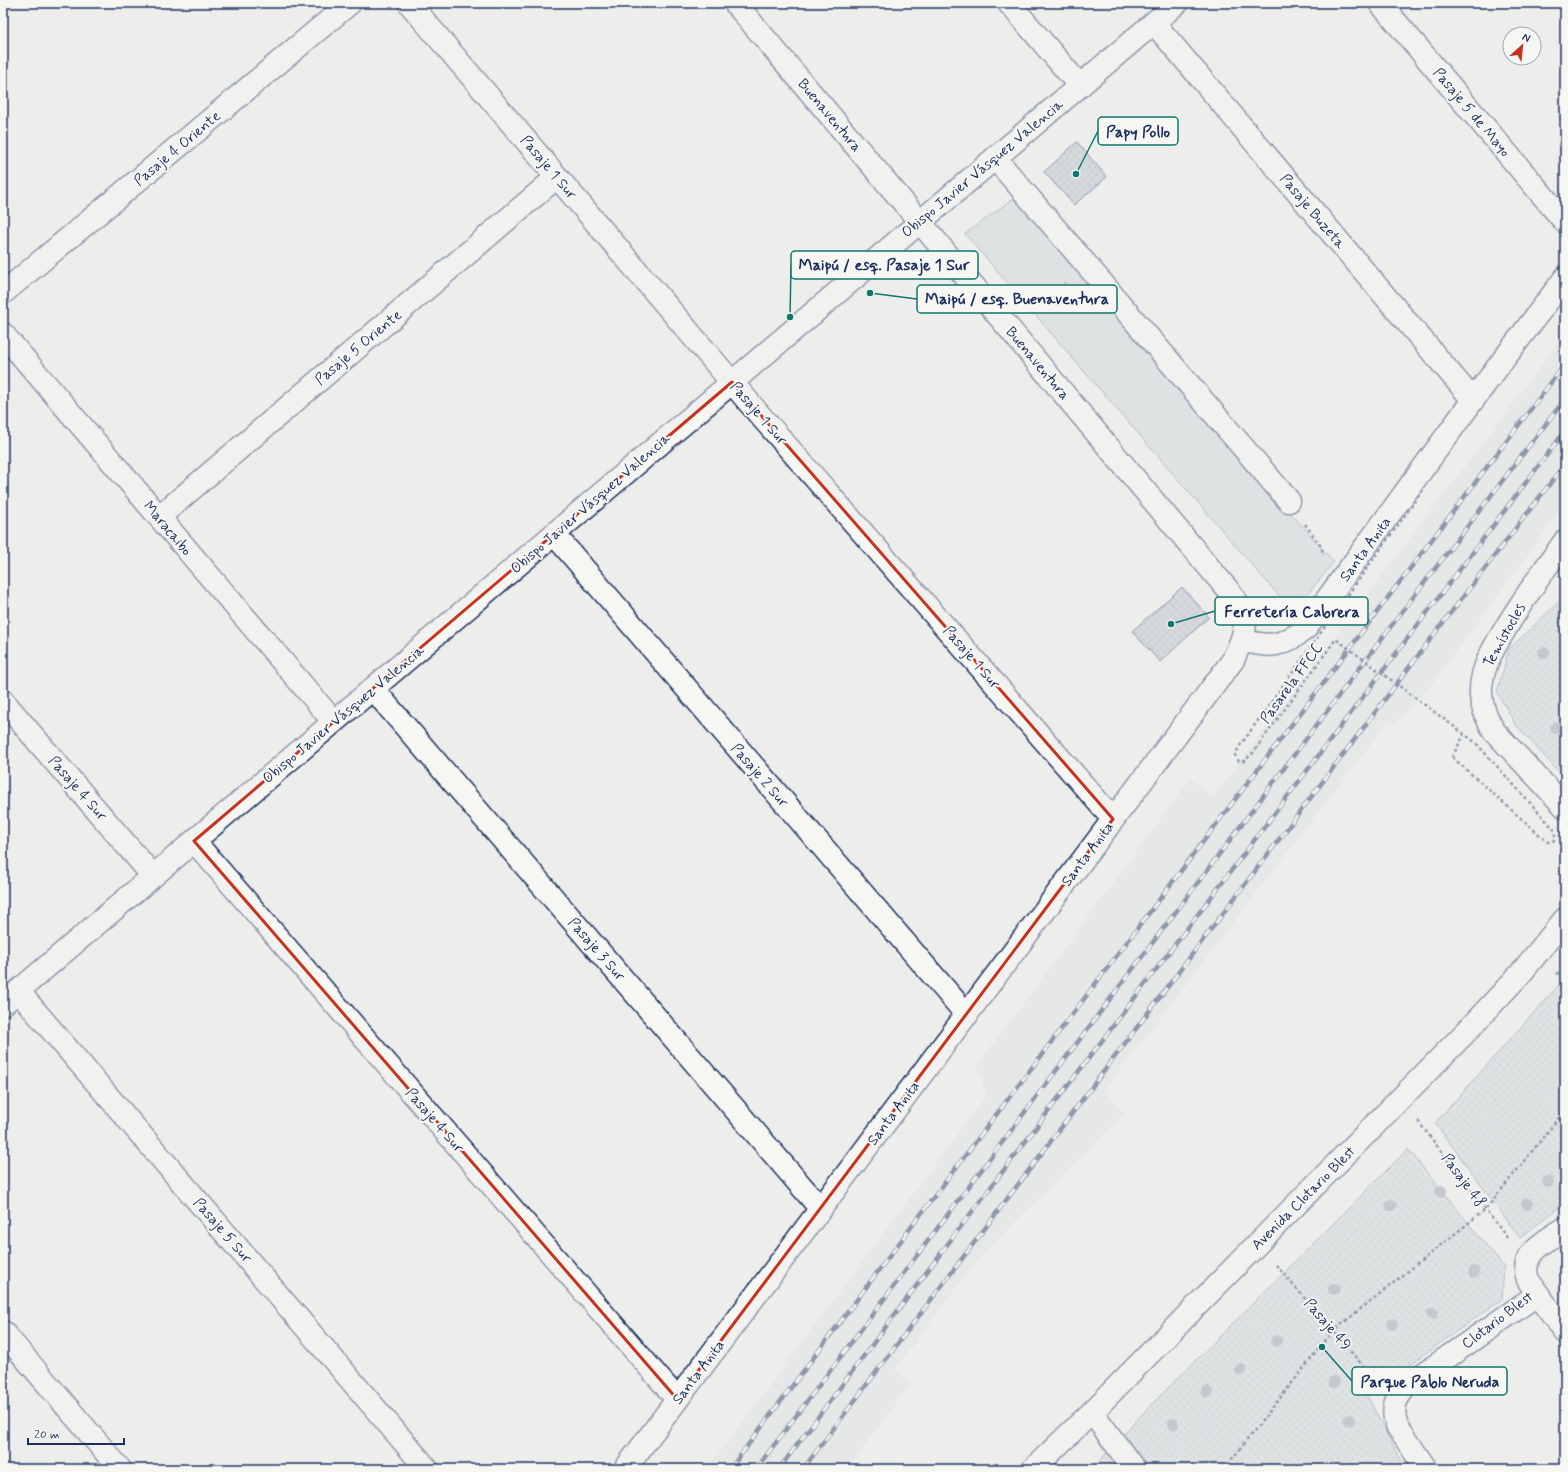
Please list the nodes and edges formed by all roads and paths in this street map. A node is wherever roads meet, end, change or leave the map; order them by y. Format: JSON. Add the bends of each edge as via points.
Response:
{"nodes":[{"id":1,"x":350,"y":3,"type":"edge"},
{"id":2,"x":409,"y":3,"type":"edge"},
{"id":3,"x":734,"y":3,"type":"edge"},
{"id":4,"x":1009,"y":3,"type":"edge"},
{"id":5,"x":1177,"y":3,"type":"edge"},
{"id":6,"x":1380,"y":3,"type":"edge"},
{"id":7,"x":1154,"y":23,"type":"junction"},
{"id":8,"x":1080,"y":86,"type":"junction"},
{"id":9,"x":995,"y":158,"type":"junction"},
{"id":10,"x":557,"y":177,"type":"junction"},
{"id":11,"x":920,"y":222,"type":"junction"},
{"id":12,"x":1565,"y":222,"type":"edge"},
{"id":13,"x":1087,"y":264,"type":"junction"},
{"id":14,"x":1565,"y":278,"type":"edge"},
{"id":15,"x":3,"y":293,"type":"edge"},
{"id":16,"x":1010,"y":329,"type":"junction"},
{"id":17,"x":3,"y":334,"type":"edge"},
{"id":18,"x":732,"y":382,"type":"junction"},
{"id":19,"x":1473,"y":400,"type":"junction"},
{"id":20,"x":1422,"y":490,"type":"dead end"},
{"id":21,"x":1290,"y":501,"type":"joint"},
{"id":22,"x":159,"y":517,"type":"junction"},
{"id":23,"x":554,"y":534,"type":"junction"},
{"id":24,"x":1565,"y":541,"type":"edge"},
{"id":25,"x":1336,"y":588,"type":"junction"},
{"id":26,"x":1242,"y":640,"type":"junction"},
{"id":27,"x":373,"y":689,"type":"junction"},
{"id":28,"x":3,"y":701,"type":"edge"},
{"id":29,"x":334,"y":722,"type":"junction"},
{"id":30,"x":1452,"y":757,"type":"dead end"},
{"id":31,"x":1565,"y":807,"type":"edge"},
{"id":32,"x":1113,"y":819,"type":"junction"},
{"id":33,"x":194,"y":841,"type":"junction"},
{"id":34,"x":153,"y":876,"type":"junction"},
{"id":35,"x":1565,"y":919,"type":"edge"},
{"id":36,"x":11,"y":998,"type":"edge"},
{"id":37,"x":967,"y":1015,"type":"junction"},
{"id":38,"x":1401,"y":1098,"type":"junction"},
{"id":39,"x":1565,"y":1110,"type":"edge"},
{"id":40,"x":821,"y":1209,"type":"junction"},
{"id":41,"x":1486,"y":1209,"type":"junction"},
{"id":42,"x":1565,"y":1228,"type":"edge"},
{"id":43,"x":1258,"y":1243,"type":"junction"},
{"id":44,"x":1526,"y":1263,"type":"junction"},
{"id":45,"x":1538,"y":1294,"type":"junction"},
{"id":46,"x":1333,"y":1330,"type":"junction"},
{"id":47,"x":3,"y":1332,"type":"edge"},
{"id":48,"x":1565,"y":1332,"type":"edge"},
{"id":49,"x":677,"y":1399,"type":"junction"},
{"id":50,"x":1395,"y":1402,"type":"junction"},
{"id":51,"x":1092,"y":1412,"type":"junction"},
{"id":52,"x":120,"y":1469,"type":"edge"},
{"id":53,"x":427,"y":1469,"type":"edge"},
{"id":54,"x":626,"y":1469,"type":"edge"},
{"id":55,"x":1032,"y":1469,"type":"edge"},
{"id":56,"x":1134,"y":1469,"type":"edge"},
{"id":57,"x":1224,"y":1469,"type":"edge"},
{"id":58,"x":1426,"y":1469,"type":"edge"}],
"edges":[{"from":1,"to":15,"type":"street","name":"Pasaje 4 Oriente"},
{"from":2,"to":10,"type":"street","name":"Pasaje 1 Sur"},
{"from":3,"to":11,"type":"street","name":"Buenaventura"},
{"from":4,"to":8,"type":"street"},
{"from":5,"to":7,"type":"street","name":"Obispo Javier Vásquez Valencia"},
{"from":6,"to":12,"type":"street","name":"Pasaje 5 de Mayo"},
{"from":7,"to":8,"type":"street","name":"Obispo Javier Vásquez Valencia"},
{"from":7,"to":19,"type":"street","name":"Pasaje Buzeta"},
{"from":8,"to":9,"type":"street","name":"Obispo Javier Vásquez Valencia"},
{"from":9,"to":11,"type":"street","name":"Obispo Javier Vásquez Valencia"},
{"from":9,"to":13,"type":"street"},
{"from":10,"to":18,"type":"street","name":"Pasaje 1 Sur"},
{"from":10,"to":22,"type":"street","name":"Pasaje 5 Oriente"},
{"from":11,"to":16,"type":"street","name":"Buenaventura"},
{"from":11,"to":18,"type":"street","name":"Obispo Javier Vásquez Valencia"},
{"from":13,"to":16,"type":"path"},
{"from":13,"to":21,"type":"street"},
{"from":14,"to":19,"type":"street","name":"Santa Anita"},
{"from":16,"to":26,"type":"street","name":"Buenaventura","via":[[1228,590],[1244,614]]},
{"from":17,"to":22,"type":"street","name":"Maracaibo"},
{"from":18,"to":23,"type":"street","name":"Obispo Javier Vásquez Valencia"},
{"from":18,"to":32,"type":"street","name":"Pasaje 1 Sur"},
{"from":19,"to":25,"type":"street","name":"Santa Anita"},
{"from":20,"to":30,"type":"path","name":"Pasarela FFCC","bridge":true,"via":[[1239,746],[1235,756],[1240,762],[1252,754],[1336,639],[1475,742],[1552,827],[1555,831],[1555,840],[1548,842],[1543,838]]},
{"from":21,"to":25,"type":"path","via":[[1320,545]]},
{"from":22,"to":29,"type":"street","name":"Maracaibo"},
{"from":23,"to":27,"type":"street","name":"Obispo Javier Vásquez Valencia"},
{"from":23,"to":37,"type":"street","name":"Pasaje 2 Sur"},
{"from":24,"to":31,"type":"street","name":"Temístocles","via":[[1498,641],[1481,687],[1481,702],[1494,731]]},
{"from":25,"to":26,"type":"street","name":"Santa Anita","via":[[1297,636],[1261,646]]},
{"from":26,"to":32,"type":"street","name":"Santa Anita","via":[[1233,660]]},
{"from":27,"to":29,"type":"street","name":"Obispo Javier Vásquez Valencia"},
{"from":27,"to":40,"type":"street","name":"Pasaje 3 Sur"},
{"from":28,"to":34,"type":"street","name":"Pasaje 4 Sur"},
{"from":29,"to":33,"type":"street","name":"Obispo Javier Vásquez Valencia"},
{"from":32,"to":37,"type":"street","name":"Santa Anita"},
{"from":33,"to":34,"type":"street","name":"Obispo Javier Vásquez Valencia"},
{"from":33,"to":49,"type":"street","name":"Pasaje 4 Sur"},
{"from":34,"to":36,"type":"street","name":"Obispo Javier Vásquez Valencia"},
{"from":35,"to":38,"type":"street","name":"Avenida Clotario Blest","via":[[1494,1003]]},
{"from":36,"to":53,"type":"street","name":"Pasaje 5 Sur"},
{"from":37,"to":40,"type":"street","name":"Santa Anita"},
{"from":38,"to":41,"type":"path","name":"Pasaje 48"},
{"from":38,"to":43,"type":"street","name":"Avenida Clotario Blest"},
{"from":39,"to":41,"type":"path"},
{"from":40,"to":49,"type":"street","name":"Santa Anita"},
{"from":41,"to":44,"type":"path","name":"Pasaje 48"},
{"from":41,"to":46,"type":"path"},
{"from":42,"to":44,"type":"street","via":[[1537,1248]]},
{"from":43,"to":46,"type":"path","name":"Pasaje 49"},
{"from":43,"to":51,"type":"street","name":"Avenida Clotario Blest"},
{"from":44,"to":45,"type":"street","name":"Clotario Blest","via":[[1528,1280]]},
{"from":45,"to":48,"type":"street"},
{"from":45,"to":50,"type":"street","name":"Clotario Blest","via":[[1409,1384],[1400,1392]]},
{"from":46,"to":50,"type":"path","name":"Pasaje 49"},
{"from":46,"to":57,"type":"path"},
{"from":47,"to":52,"type":"street"},
{"from":49,"to":54,"type":"street","name":"Santa Anita"},
{"from":50,"to":58,"type":"street","via":[[1394,1418],[1397,1426]]},
{"from":51,"to":55,"type":"street","name":"Avenida Clotario Blest"},
{"from":51,"to":56,"type":"street"}]}
